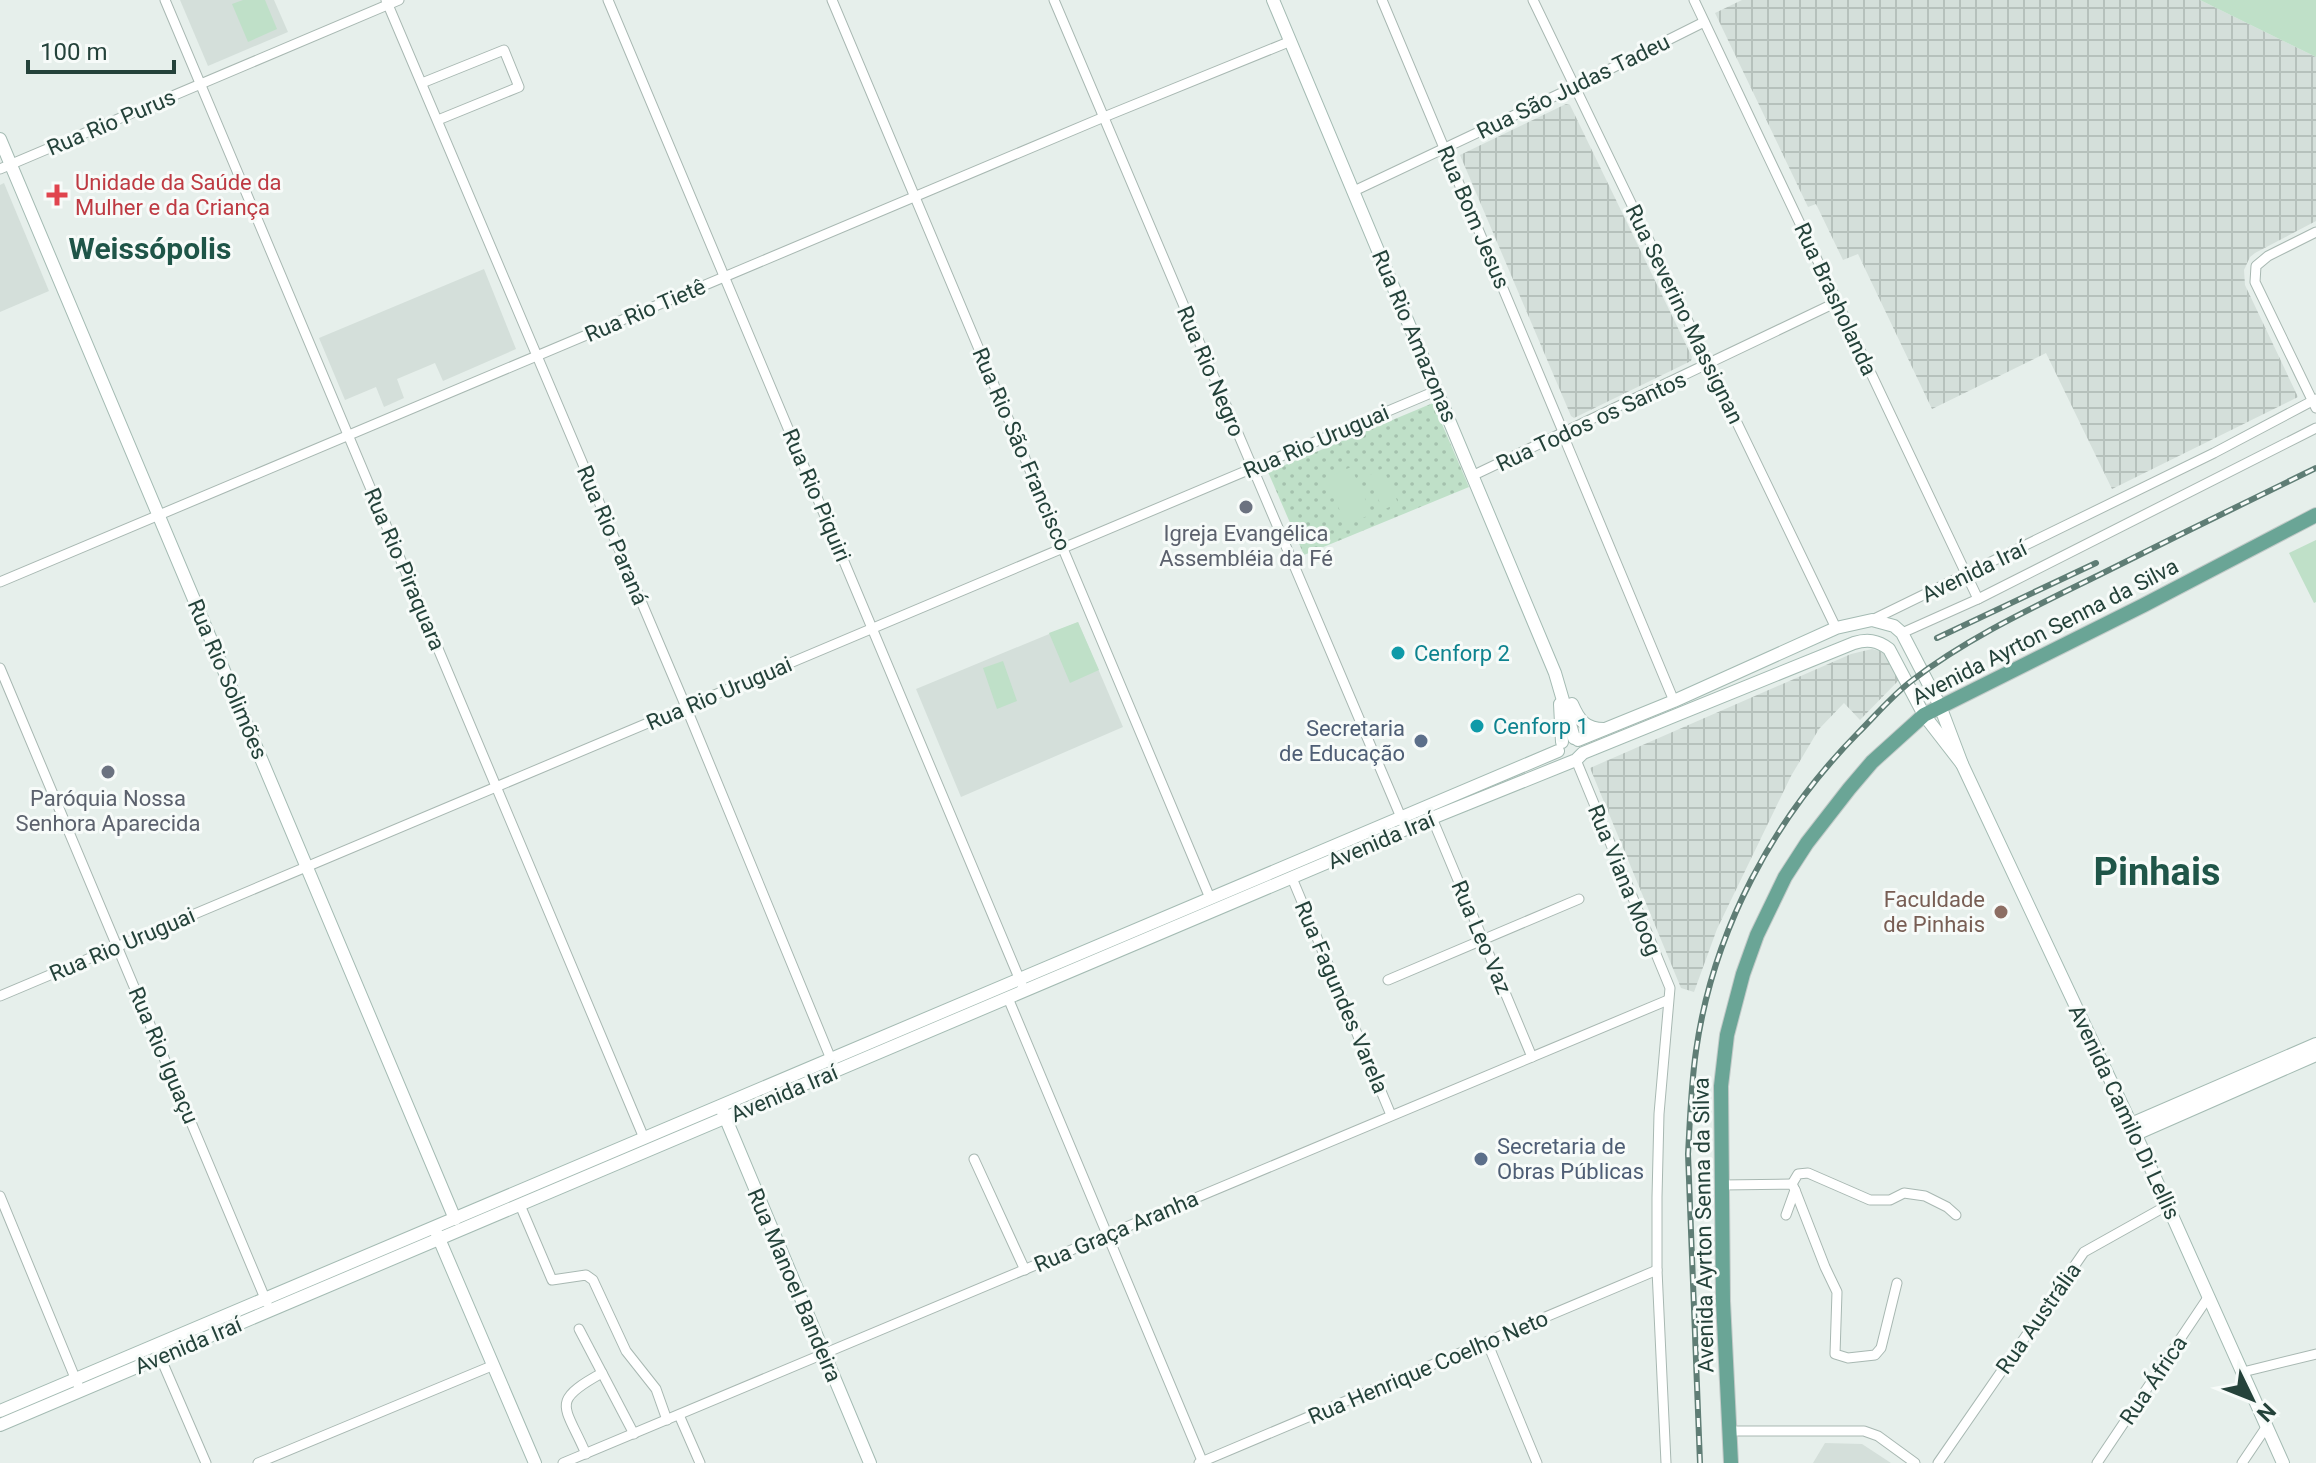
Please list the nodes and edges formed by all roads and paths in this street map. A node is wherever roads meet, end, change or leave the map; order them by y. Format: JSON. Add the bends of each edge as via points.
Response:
{"nodes":[{"id":1,"x":165,"y":0,"type":"edge"},
{"id":2,"x":399,"y":0,"type":"edge"},
{"id":3,"x":608,"y":0,"type":"edge"},
{"id":4,"x":832,"y":0,"type":"edge"},
{"id":5,"x":1054,"y":0,"type":"edge"},
{"id":6,"x":1273,"y":0,"type":"edge"},
{"id":7,"x":1382,"y":0,"type":"edge"},
{"id":8,"x":1533,"y":0,"type":"edge"},
{"id":9,"x":1694,"y":0,"type":"edge"},
{"id":10,"x":387,"y":2,"type":"edge"},
{"id":11,"x":1704,"y":22,"type":"junction"},
{"id":12,"x":1291,"y":41,"type":"junction"},
{"id":13,"x":422,"y":83,"type":"junction"},
{"id":14,"x":200,"y":85,"type":"junction"},
{"id":15,"x":1574,"y":87,"type":"junction"},
{"id":16,"x":1104,"y":117,"type":"junction"},
{"id":17,"x":438,"y":120,"type":"junction"},
{"id":18,"x":0,"y":139,"type":"edge"},
{"id":19,"x":1445,"y":148,"type":"junction"},
{"id":20,"x":5,"y":166,"type":"edge"},
{"id":21,"x":1354,"y":191,"type":"junction"},
{"id":22,"x":915,"y":196,"type":"junction"},
{"id":23,"x":2316,"y":232,"type":"edge"},
{"id":24,"x":724,"y":276,"type":"junction"},
{"id":25,"x":1837,"y":302,"type":"junction"},
{"id":26,"x":537,"y":356,"type":"junction"},
{"id":27,"x":1710,"y":365,"type":"junction"},
{"id":28,"x":1438,"y":390,"type":"junction"},
{"id":29,"x":2315,"y":403,"type":"edge"},
{"id":30,"x":2316,"y":428,"type":"edge"},
{"id":31,"x":1564,"y":434,"type":"junction"},
{"id":32,"x":349,"y":436,"type":"junction"},
{"id":33,"x":1253,"y":468,"type":"junction"},
{"id":34,"x":1474,"y":475,"type":"junction"},
{"id":35,"x":159,"y":515,"type":"junction"},
{"id":36,"x":2314,"y":517,"type":"edge"},
{"id":37,"x":1063,"y":547,"type":"junction"},
{"id":38,"x":1967,"y":574,"type":"junction"},
{"id":39,"x":0,"y":582,"type":"edge"},
{"id":40,"x":1978,"y":599,"type":"junction"},
{"id":41,"x":1872,"y":620,"type":"junction"},
{"id":42,"x":873,"y":628,"type":"junction"},
{"id":43,"x":1836,"y":628,"type":"junction"},
{"id":44,"x":1902,"y":633,"type":"junction"},
{"id":45,"x":1889,"y":649,"type":"joint"},
{"id":46,"x":0,"y":668,"type":"edge"},
{"id":47,"x":1555,"y":673,"type":"junction"},
{"id":48,"x":1674,"y":701,"type":"junction"},
{"id":49,"x":1940,"y":706,"type":"junction"},
{"id":50,"x":686,"y":707,"type":"junction"},
{"id":51,"x":1924,"y":715,"type":"junction"},
{"id":52,"x":1604,"y":729,"type":"junction"},
{"id":53,"x":1571,"y":749,"type":"junction"},
{"id":54,"x":1962,"y":764,"type":"junction"},
{"id":55,"x":496,"y":785,"type":"junction"},
{"id":56,"x":1432,"y":818,"type":"junction"},
{"id":57,"x":1404,"y":824,"type":"junction"},
{"id":58,"x":307,"y":866,"type":"junction"},
{"id":59,"x":1292,"y":878,"type":"junction"},
{"id":60,"x":1210,"y":898,"type":"junction"},
{"id":61,"x":1579,"y":899,"type":"dead end"},
{"id":62,"x":1190,"y":914,"type":"junction"},
{"id":63,"x":1483,"y":940,"type":"junction"},
{"id":64,"x":118,"y":946,"type":"junction"},
{"id":65,"x":1388,"y":980,"type":"dead end"},
{"id":66,"x":1022,"y":985,"type":"junction"},
{"id":67,"x":0,"y":996,"type":"edge"},
{"id":68,"x":1008,"y":998,"type":"junction"},
{"id":69,"x":1668,"y":1000,"type":"junction"},
{"id":70,"x":2316,"y":1044,"type":"edge"},
{"id":71,"x":860,"y":1054,"type":"junction"},
{"id":72,"x":2316,"y":1055,"type":"edge"},
{"id":73,"x":1532,"y":1057,"type":"junction"},
{"id":74,"x":833,"y":1065,"type":"junction"},
{"id":75,"x":724,"y":1112,"type":"junction"},
{"id":76,"x":1391,"y":1115,"type":"junction"},
{"id":77,"x":693,"y":1124,"type":"junction"},
{"id":78,"x":2134,"y":1129,"type":"junction"},
{"id":79,"x":644,"y":1138,"type":"junction"},
{"id":80,"x":974,"y":1159,"type":"dead end"},
{"id":81,"x":1722,"y":1185,"type":"junction"},
{"id":82,"x":1794,"y":1187,"type":"junction"},
{"id":83,"x":0,"y":1196,"type":"edge"},
{"id":84,"x":520,"y":1205,"type":"junction"},
{"id":85,"x":2168,"y":1205,"type":"junction"},
{"id":86,"x":1786,"y":1215,"type":"dead end"},
{"id":87,"x":1956,"y":1215,"type":"dead end"},
{"id":88,"x":455,"y":1219,"type":"junction"},
{"id":89,"x":437,"y":1233,"type":"junction"},
{"id":90,"x":1107,"y":1235,"type":"junction"},
{"id":91,"x":1025,"y":1270,"type":"junction"},
{"id":92,"x":1657,"y":1270,"type":"junction"},
{"id":93,"x":1897,"y":1283,"type":"dead end"},
{"id":94,"x":2209,"y":1296,"type":"junction"},
{"id":95,"x":268,"y":1304,"type":"junction"},
{"id":96,"x":579,"y":1329,"type":"dead end"},
{"id":97,"x":1487,"y":1342,"type":"junction"},
{"id":98,"x":157,"y":1351,"type":"junction"},
{"id":99,"x":825,"y":1354,"type":"junction"},
{"id":100,"x":2316,"y":1354,"type":"edge"},
{"id":101,"x":494,"y":1365,"type":"junction"},
{"id":102,"x":2243,"y":1372,"type":"junction"},
{"id":103,"x":602,"y":1373,"type":"junction"},
{"id":104,"x":78,"y":1385,"type":"junction"},
{"id":105,"x":0,"y":1411,"type":"edge"},
{"id":106,"x":679,"y":1415,"type":"junction"},
{"id":107,"x":667,"y":1420,"type":"junction"},
{"id":108,"x":0,"y":1425,"type":"edge"},
{"id":109,"x":2267,"y":1426,"type":"junction"},
{"id":110,"x":1730,"y":1431,"type":"junction"},
{"id":111,"x":634,"y":1434,"type":"junction"},
{"id":112,"x":586,"y":1454,"type":"junction"},
{"id":113,"x":206,"y":1463,"type":"edge"},
{"id":114,"x":258,"y":1463,"type":"edge"},
{"id":115,"x":535,"y":1463,"type":"edge"},
{"id":116,"x":563,"y":1463,"type":"edge"},
{"id":117,"x":700,"y":1463,"type":"edge"},
{"id":118,"x":870,"y":1463,"type":"edge"},
{"id":119,"x":1201,"y":1463,"type":"edge"},
{"id":120,"x":1537,"y":1463,"type":"edge"},
{"id":121,"x":1666,"y":1463,"type":"edge"},
{"id":122,"x":1731,"y":1463,"type":"edge"},
{"id":123,"x":1915,"y":1463,"type":"edge"},
{"id":124,"x":1938,"y":1463,"type":"edge"},
{"id":125,"x":2097,"y":1463,"type":"edge"},
{"id":126,"x":2242,"y":1463,"type":"edge"},
{"id":127,"x":2283,"y":1463,"type":"edge"}],
"edges":[{"from":1,"to":14,"type":"street","name":"Rua Rio Piraquara"},
{"from":2,"to":10,"type":"street","name":"Rua Rio Purus"},
{"from":3,"to":24,"type":"street","name":"Rua Rio Piquiri"},
{"from":4,"to":22,"type":"street","name":"Rua Rio São Francisco"},
{"from":5,"to":16,"type":"street","name":"Rua Rio Negro"},
{"from":6,"to":12,"type":"main road","name":"Rua Rio Amazonas"},
{"from":7,"to":19,"type":"street","name":"Rua Bom Jesus"},
{"from":8,"to":15,"type":"street","name":"Rua Severino Massignan"},
{"from":9,"to":11,"type":"street","name":"Rua Brasholanda"},
{"from":10,"to":13,"type":"street","name":"Rua Rio Paraná"},
{"from":10,"to":14,"type":"street","name":"Rua Rio Purus"},
{"from":11,"to":15,"type":"street","name":"Rua São Judas Tadeu"},
{"from":11,"to":25,"type":"street","name":"Rua Brasholanda"},
{"from":12,"to":16,"type":"street","name":"Rua Rio Tietê"},
{"from":12,"to":21,"type":"main road","name":"Rua Rio Amazonas"},
{"from":13,"to":17,"type":"street","name":"Rua Rio Paraná"},
{"from":13,"to":17,"type":"street","via":[[504,50],[519,87]]},
{"from":14,"to":20,"type":"street","name":"Rua Rio Purus"},
{"from":14,"to":32,"type":"street","name":"Rua Rio Piraquara"},
{"from":15,"to":19,"type":"street","name":"Rua São Judas Tadeu"},
{"from":15,"to":27,"type":"street","name":"Rua Severino Massignan"},
{"from":16,"to":22,"type":"street","name":"Rua Rio Tietê"},
{"from":16,"to":33,"type":"street","name":"Rua Rio Negro"},
{"from":17,"to":26,"type":"street","name":"Rua Rio Paraná"},
{"from":18,"to":20,"type":"main road","name":"Rua Rio Solimões"},
{"from":19,"to":21,"type":"street","name":"Rua São Judas Tadeu"},
{"from":19,"to":31,"type":"street","name":"Rua Bom Jesus"},
{"from":20,"to":35,"type":"main road","name":"Rua Rio Solimões"},
{"from":21,"to":28,"type":"main road","name":"Rua Rio Amazonas"},
{"from":22,"to":24,"type":"street","name":"Rua Rio Tietê"},
{"from":22,"to":37,"type":"street","name":"Rua Rio São Francisco"},
{"from":23,"to":29,"type":"street","via":[[2268,256],[2256,266],[2255,282]]},
{"from":24,"to":26,"type":"street","name":"Rua Rio Tietê"},
{"from":24,"to":42,"type":"street","name":"Rua Rio Piquiri"},
{"from":25,"to":27,"type":"street","name":"Rua Todos os Santos"},
{"from":25,"to":38,"type":"street","name":"Rua Brasholanda"},
{"from":26,"to":32,"type":"street","name":"Rua Rio Tietê"},
{"from":26,"to":50,"type":"street","name":"Rua Rio Paraná"},
{"from":27,"to":31,"type":"street","name":"Rua Todos os Santos"},
{"from":27,"to":43,"type":"street","name":"Rua Severino Massignan"},
{"from":28,"to":33,"type":"street","name":"Rua Rio Uruguai"},
{"from":28,"to":34,"type":"main road","name":"Rua Rio Amazonas"},
{"from":29,"to":38,"type":"street","name":"Avenida Iraí"},
{"from":30,"to":40,"type":"street","name":"Avenida Iraí"},
{"from":31,"to":34,"type":"street","name":"Rua Todos os Santos"},
{"from":31,"to":48,"type":"street","name":"Rua Bom Jesus"},
{"from":32,"to":35,"type":"street","name":"Rua Rio Tietê"},
{"from":32,"to":55,"type":"street","name":"Rua Rio Piraquara"},
{"from":33,"to":37,"type":"street","name":"Rua Rio Uruguai"},
{"from":33,"to":57,"type":"street","name":"Rua Rio Negro"},
{"from":34,"to":47,"type":"main road","name":"Rua Rio Amazonas"},
{"from":35,"to":39,"type":"street","name":"Rua Rio Tietê"},
{"from":35,"to":58,"type":"main road","name":"Rua Rio Solimões"},
{"from":36,"to":49,"type":"main road","name":"Avenida Ayrton Senna da Silva"},
{"from":37,"to":42,"type":"street","name":"Rua Rio Uruguai"},
{"from":37,"to":60,"type":"street","name":"Rua Rio São Francisco"},
{"from":38,"to":40,"type":"street","name":"Rua Brasholanda"},
{"from":38,"to":41,"type":"street","name":"Avenida Iraí"},
{"from":40,"to":44,"type":"street","name":"Avenida Iraí"},
{"from":41,"to":43,"type":"main road","name":"Avenida Iraí"},
{"from":41,"to":44,"type":"main road"},
{"from":42,"to":50,"type":"street","name":"Rua Rio Uruguai"},
{"from":42,"to":66,"type":"street","name":"Rua Rio Piquiri"},
{"from":43,"to":48,"type":"main road","name":"Avenida Iraí"},
{"from":44,"to":49,"type":"main road","name":"Avenida Camilo Di Lellis"},
{"from":45,"to":51,"type":"main road","name":"Avenida Camilo Di Lellis"},
{"from":45,"to":53,"type":"main road","name":"Avenida Iraí","via":[[1872,641],[1854,643]]},
{"from":46,"to":64,"type":"street","name":"Rua Rio Iguaçu"},
{"from":47,"to":52,"type":"main road","via":[[1584,725]]},
{"from":47,"to":53,"type":"main road","name":"Rua Rio Amazonas"},
{"from":48,"to":52,"type":"main road","name":"Avenida Iraí"},
{"from":49,"to":51,"type":"main road","name":"Avenida Ayrton Senna da Silva"},
{"from":49,"to":54,"type":"main road","name":"Avenida Camilo Di Lellis"},
{"from":50,"to":55,"type":"street","name":"Rua Rio Uruguai"},
{"from":50,"to":74,"type":"street","name":"Rua Rio Paraná"},
{"from":51,"to":54,"type":"main road","name":"Avenida Camilo Di Lellis"},
{"from":51,"to":81,"type":"main road","name":"Avenida Ayrton Senna da Silva","via":[[1872,762],[1833,809],[1785,877],[1757,935],[1727,1035],[1721,1086]]},
{"from":52,"to":53,"type":"main road","name":"Avenida Iraí"},
{"from":53,"to":56,"type":"main road","name":"Avenida Iraí"},
{"from":53,"to":57,"type":"main road","name":"Avenida Iraí"},
{"from":53,"to":69,"type":"street","name":"Rua Viana Moog","via":[[1670,988]]},
{"from":54,"to":78,"type":"main road","name":"Avenida Camilo Di Lellis"},
{"from":55,"to":58,"type":"street","name":"Rua Rio Uruguai"},
{"from":55,"to":79,"type":"street","name":"Rua Rio Piraquara"},
{"from":56,"to":57,"type":"main road","name":"Avenida Iraí"},
{"from":56,"to":63,"type":"street","name":"Rua Leo Vaz"},
{"from":57,"to":59,"type":"main road","name":"Avenida Iraí"},
{"from":57,"to":60,"type":"main road","name":"Avenida Iraí"},
{"from":58,"to":64,"type":"street","name":"Rua Rio Uruguai"},
{"from":58,"to":88,"type":"main road","name":"Rua Rio Solimões"},
{"from":59,"to":62,"type":"main road","name":"Avenida Iraí"},
{"from":59,"to":76,"type":"street","name":"Rua Fagundes Varela"},
{"from":60,"to":62,"type":"main road","name":"Avenida Iraí"},
{"from":61,"to":63,"type":"street"},
{"from":62,"to":66,"type":"main road","name":"Avenida Iraí"},
{"from":63,"to":65,"type":"street"},
{"from":63,"to":73,"type":"street","name":"Rua Leo Vaz"},
{"from":64,"to":67,"type":"street","name":"Rua Rio Uruguai"},
{"from":64,"to":95,"type":"street","name":"Rua Rio Iguaçu"},
{"from":66,"to":68,"type":"main road","name":"Avenida Iraí"},
{"from":66,"to":71,"type":"main road","name":"Avenida Iraí"},
{"from":68,"to":71,"type":"main road","name":"Avenida Iraí"},
{"from":68,"to":90,"type":"street"},
{"from":69,"to":73,"type":"street","name":"Rua Graça Aranha"},
{"from":69,"to":92,"type":"street","name":"Rua Viana Moog"},
{"from":70,"to":78,"type":"main road"},
{"from":71,"to":74,"type":"main road","name":"Avenida Iraí"},
{"from":72,"to":78,"type":"main road"},
{"from":73,"to":76,"type":"street","name":"Rua Graça Aranha"},
{"from":74,"to":75,"type":"main road","name":"Avenida Iraí"},
{"from":75,"to":77,"type":"main road","name":"Avenida Iraí"},
{"from":75,"to":99,"type":"main road","name":"Rua Manoel Bandeira"},
{"from":76,"to":90,"type":"street","name":"Rua Graça Aranha"},
{"from":77,"to":79,"type":"main road","name":"Avenida Iraí"},
{"from":77,"to":84,"type":"main road","name":"Avenida Iraí"},
{"from":78,"to":85,"type":"main road","name":"Avenida Camilo Di Lellis"},
{"from":79,"to":88,"type":"main road","name":"Avenida Iraí"},
{"from":80,"to":91,"type":"street"},
{"from":81,"to":82,"type":"street"},
{"from":81,"to":110,"type":"main road","name":"Avenida Ayrton Senna da Silva"},
{"from":82,"to":86,"type":"street"},
{"from":82,"to":87,"type":"street","via":[[1798,1174],[1808,1173],[1870,1200],[1890,1200],[1904,1193],[1925,1196]]},
{"from":82,"to":93,"type":"street","via":[[1821,1268],[1837,1292],[1835,1354],[1875,1355]]},
{"from":83,"to":104,"type":"street"},
{"from":84,"to":89,"type":"main road","name":"Avenida Iraí"},
{"from":84,"to":107,"type":"street","via":[[552,1280],[586,1275],[593,1280],[626,1351],[656,1389]]},
{"from":85,"to":94,"type":"main road","name":"Avenida Camilo Di Lellis"},
{"from":85,"to":124,"type":"street","name":"Rua Austrália","via":[[2084,1252]]},
{"from":88,"to":89,"type":"main road","name":"Avenida Iraí"},
{"from":89,"to":95,"type":"main road","name":"Avenida Iraí"},
{"from":89,"to":101,"type":"main road"},
{"from":90,"to":91,"type":"street","name":"Rua Graça Aranha"},
{"from":90,"to":119,"type":"street"},
{"from":91,"to":99,"type":"street","name":"Rua Graça Aranha"},
{"from":92,"to":97,"type":"street","name":"Rua Henrique Coelho Neto"},
{"from":92,"to":121,"type":"street","name":"Rua Viana Moog"},
{"from":94,"to":102,"type":"main road","name":"Avenida Camilo Di Lellis"},
{"from":94,"to":125,"type":"street","name":"Rua África"},
{"from":95,"to":98,"type":"main road","name":"Avenida Iraí"},
{"from":96,"to":103,"type":"street"},
{"from":97,"to":119,"type":"street","name":"Rua Henrique Coelho Neto"},
{"from":97,"to":120,"type":"street"},
{"from":98,"to":104,"type":"main road","name":"Avenida Iraí"},
{"from":98,"to":113,"type":"street"},
{"from":99,"to":106,"type":"street","name":"Rua Graça Aranha"},
{"from":99,"to":118,"type":"main road","name":"Rua Manoel Bandeira"},
{"from":100,"to":102,"type":"street"},
{"from":101,"to":114,"type":"street"},
{"from":101,"to":115,"type":"main road"},
{"from":102,"to":109,"type":"main road","name":"Avenida Camilo Di Lellis"},
{"from":103,"to":111,"type":"street"},
{"from":103,"to":112,"type":"street","via":[[567,1396],[565,1407]]},
{"from":104,"to":105,"type":"main road","name":"Avenida Iraí"},
{"from":104,"to":108,"type":"main road","name":"Avenida Iraí"},
{"from":106,"to":107,"type":"street","name":"Rua Graça Aranha"},
{"from":106,"to":117,"type":"street"},
{"from":107,"to":111,"type":"street","name":"Rua Graça Aranha"},
{"from":109,"to":126,"type":"street"},
{"from":109,"to":127,"type":"main road","name":"Avenida Camilo Di Lellis"},
{"from":110,"to":122,"type":"main road","name":"Avenida Ayrton Senna da Silva"},
{"from":110,"to":123,"type":"street","via":[[1864,1431]]},
{"from":111,"to":112,"type":"street","name":"Rua Graça Aranha","via":[[621,1444]]},
{"from":112,"to":116,"type":"street","name":"Rua Graça Aranha"}]}
